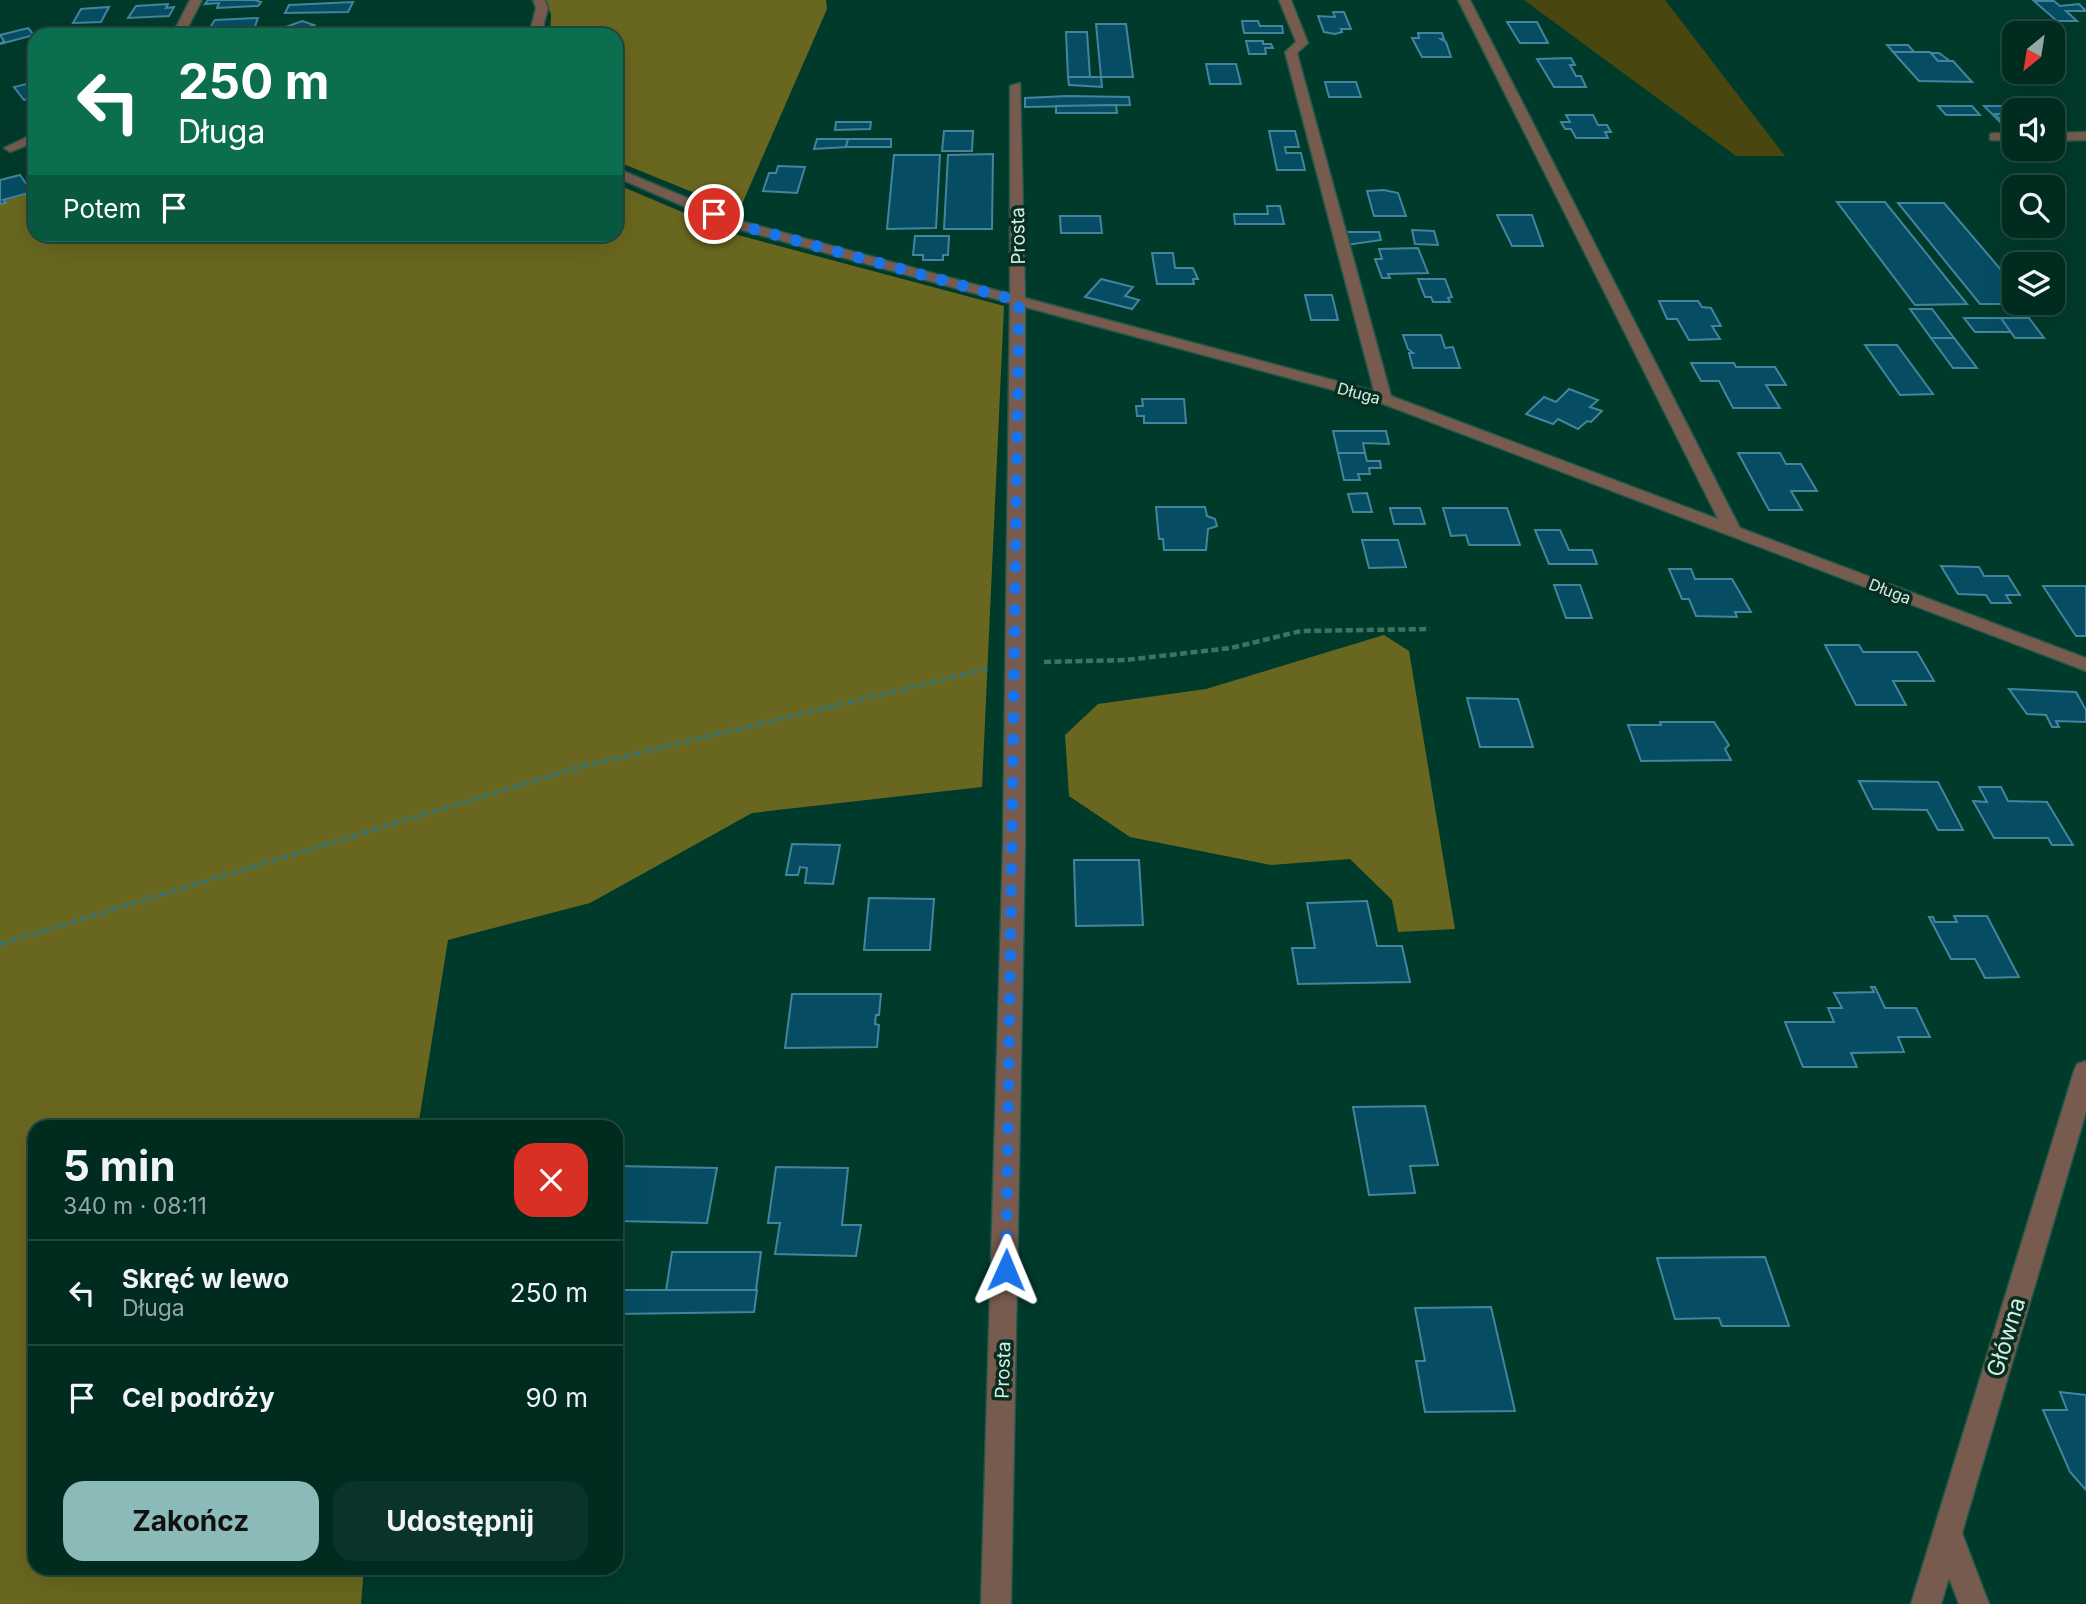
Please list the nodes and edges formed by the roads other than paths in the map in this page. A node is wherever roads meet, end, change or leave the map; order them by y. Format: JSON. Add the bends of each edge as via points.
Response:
{"nodes":[{"id":1,"x":196,"y":0,"type":"edge"},
{"id":2,"x":539,"y":0,"type":"edge"},
{"id":3,"x":1285,"y":0,"type":"edge"},
{"id":4,"x":1464,"y":0,"type":"edge"},
{"id":5,"x":182,"y":28,"type":"edge"},
{"id":6,"x":537,"y":28,"type":"edge"},
{"id":7,"x":1016,"y":86,"type":"dead end"},
{"id":8,"x":2086,"y":136,"type":"edge"},
{"id":9,"x":1995,"y":137,"type":"dead end"},
{"id":10,"x":2002,"y":137,"type":"edge"},
{"id":11,"x":2065,"y":137,"type":"edge"},
{"id":12,"x":28,"y":140,"type":"edge"},
{"id":13,"x":10,"y":148,"type":"dead end"},
{"id":14,"x":623,"y":175,"type":"edge"},
{"id":15,"x":1019,"y":301,"type":"junction"},
{"id":16,"x":1384,"y":399,"type":"junction"},
{"id":17,"x":1734,"y":533,"type":"junction"},
{"id":18,"x":2086,"y":665,"type":"edge"},
{"id":19,"x":2086,"y":1071,"type":"edge"},
{"id":20,"x":1947,"y":1533,"type":"junction"},
{"id":21,"x":996,"y":1604,"type":"edge"},
{"id":22,"x":1926,"y":1604,"type":"edge"},
{"id":23,"x":1974,"y":1604,"type":"edge"}],
"edges":[{"from":1,"to":5,"type":"street"},
{"from":2,"to":6,"type":"street","via":[[542,8]]},
{"from":3,"to":16,"type":"street","via":[[1302,43],[1291,52]]},
{"from":4,"to":17,"type":"street"},
{"from":7,"to":15,"type":"street","name":"Prosta"},
{"from":8,"to":11,"type":"street"},
{"from":9,"to":10,"type":"street"},
{"from":12,"to":13,"type":"street"},
{"from":14,"to":15,"type":"street","name":"Długa","via":[[739,225]]},
{"from":15,"to":16,"type":"street","name":"Długa"},
{"from":15,"to":21,"type":"street","name":"Prosta","via":[[1006,1256]]},
{"from":16,"to":17,"type":"street","name":"Długa"},
{"from":17,"to":18,"type":"street","name":"Długa"},
{"from":19,"to":20,"type":"street","name":"Główna"},
{"from":20,"to":22,"type":"street","name":"Główna"},
{"from":20,"to":23,"type":"street"}]}
